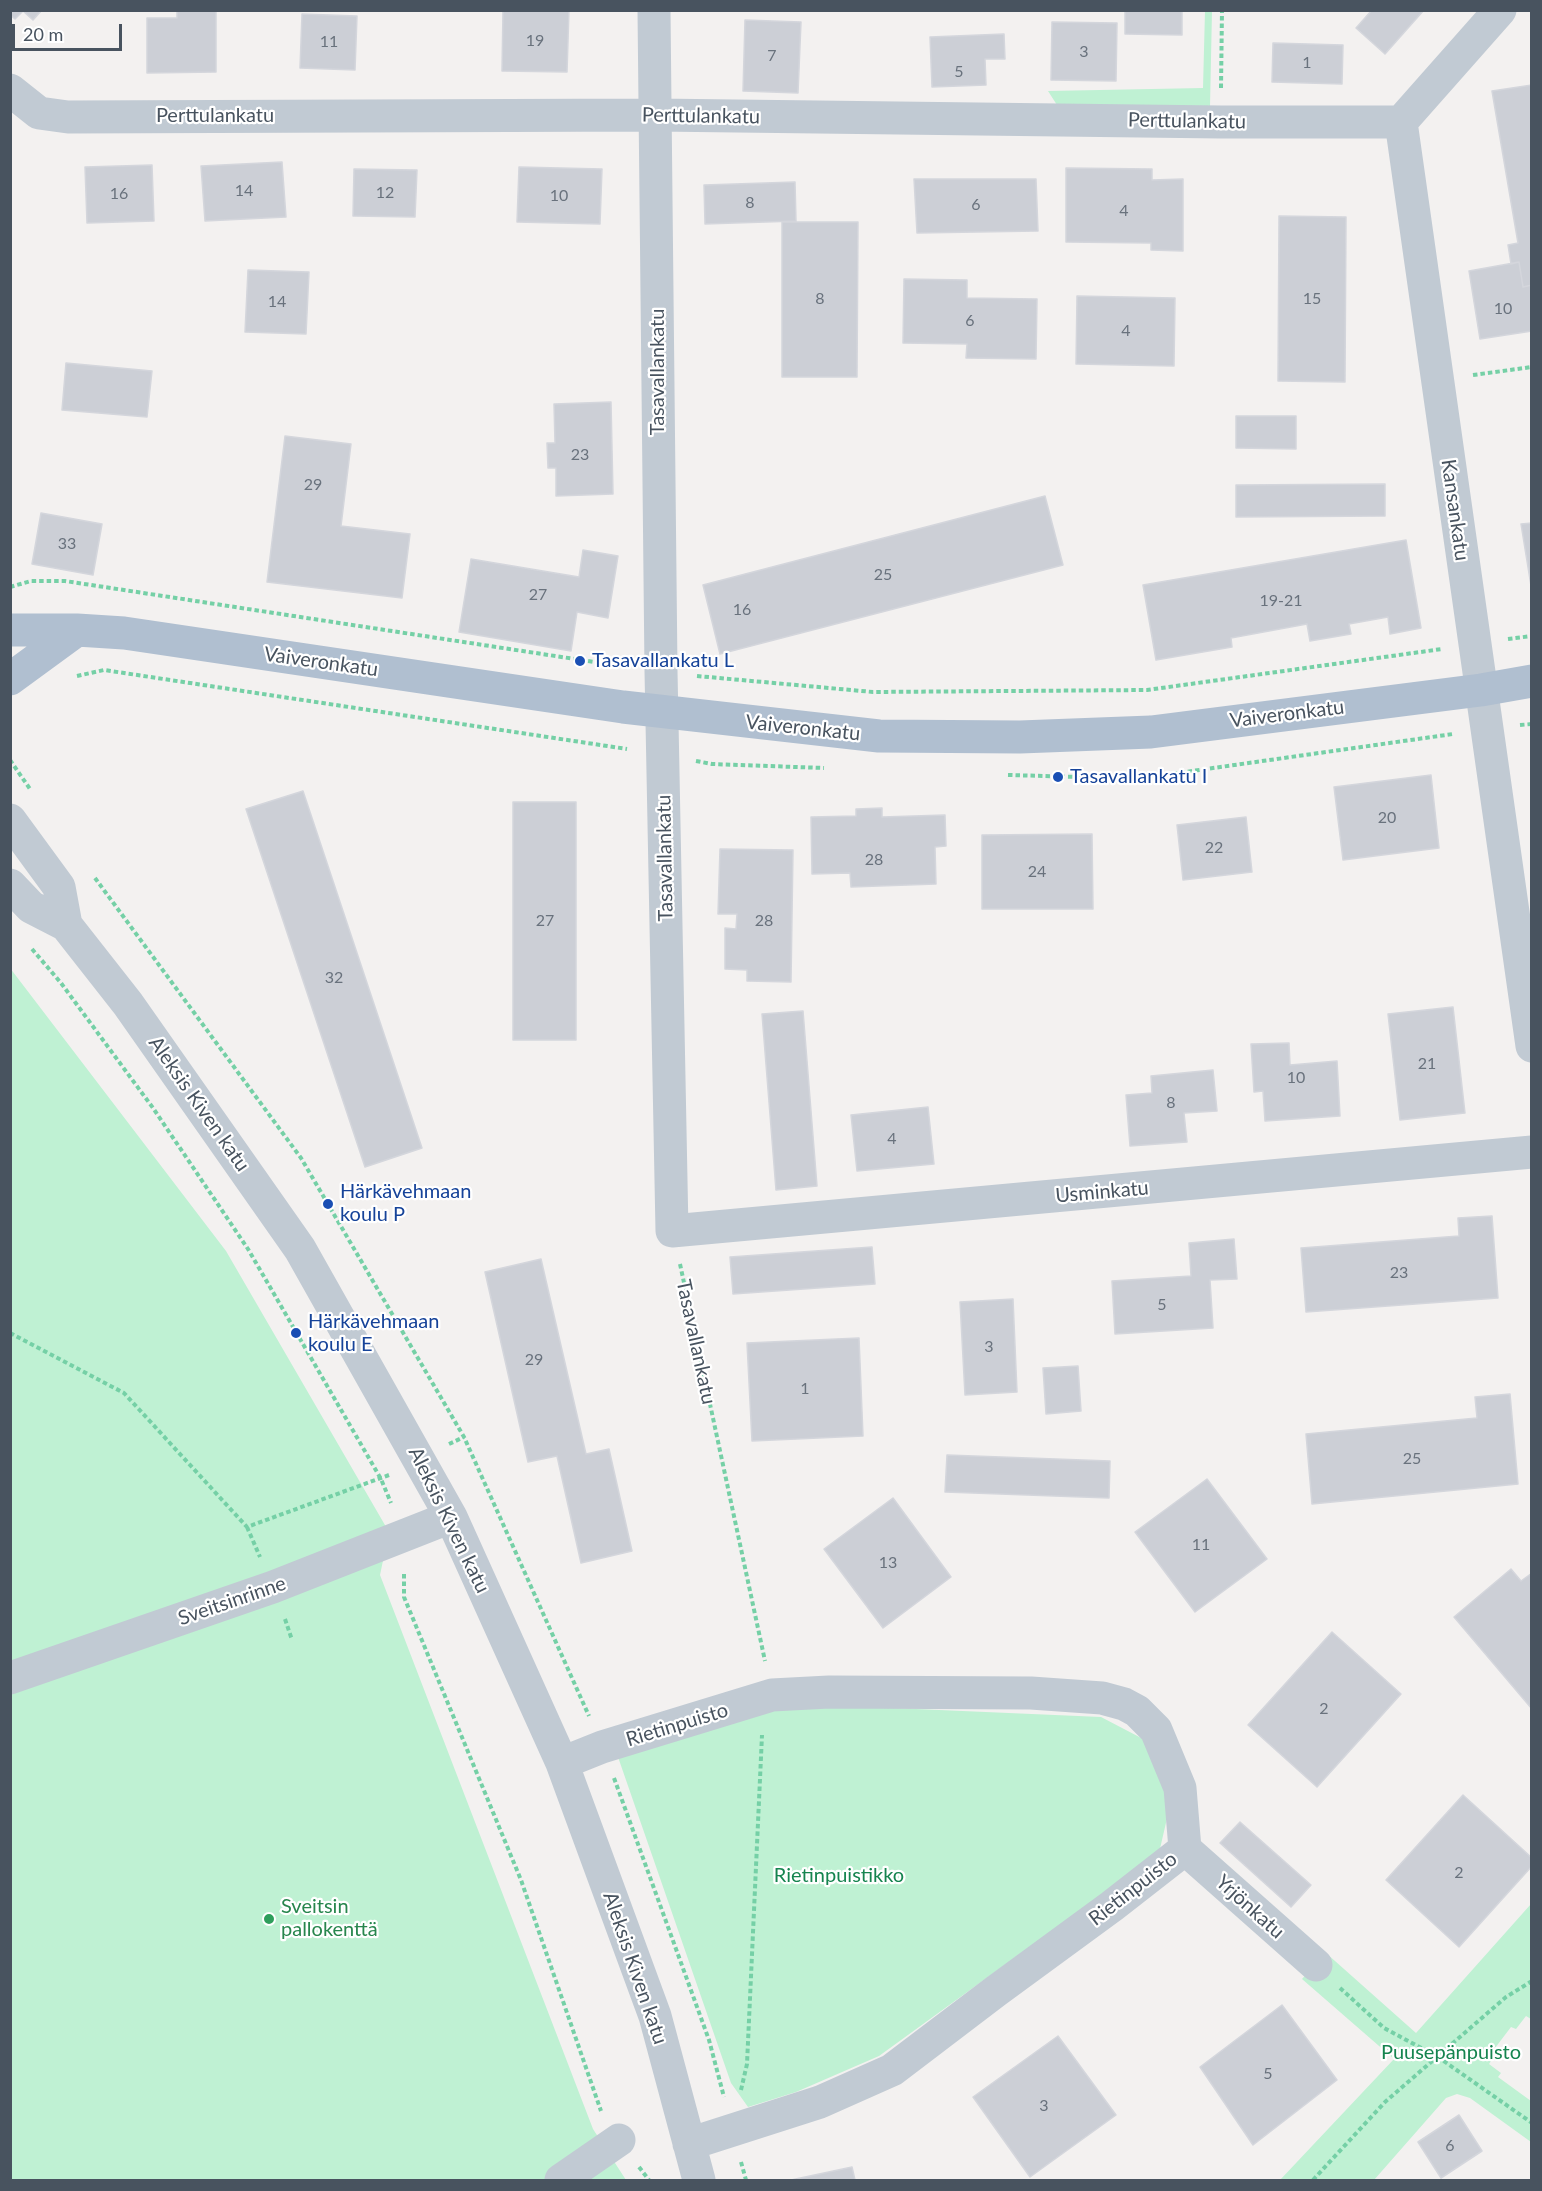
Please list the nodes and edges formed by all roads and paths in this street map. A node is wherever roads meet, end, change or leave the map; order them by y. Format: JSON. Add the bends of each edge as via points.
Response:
{"nodes":[{"id":1,"x":654,"y":10,"type":"edge"},
{"id":2,"x":1222,"y":10,"type":"edge"},
{"id":3,"x":1500,"y":10,"type":"edge"},
{"id":4,"x":10,"y":90,"type":"edge"},
{"id":5,"x":656,"y":115,"type":"junction"},
{"id":6,"x":1221,"y":122,"type":"junction"},
{"id":7,"x":1401,"y":122,"type":"junction"},
{"id":8,"x":1532,"y":367,"type":"edge"},
{"id":9,"x":1436,"y":380,"type":"junction"},
{"id":10,"x":10,"y":587,"type":"edge"},
{"id":11,"x":10,"y":630,"type":"edge"},
{"id":12,"x":77,"y":630,"type":"junction"},
{"id":13,"x":1532,"y":636,"type":"edge"},
{"id":14,"x":1475,"y":644,"type":"junction"},
{"id":15,"x":661,"y":671,"type":"junction"},
{"id":16,"x":10,"y":679,"type":"edge"},
{"id":17,"x":1532,"y":681,"type":"edge"},
{"id":18,"x":1480,"y":690,"type":"junction"},
{"id":19,"x":662,"y":711,"type":"junction"},
{"id":20,"x":10,"y":820,"type":"edge"},
{"id":21,"x":10,"y":885,"type":"edge"},
{"id":22,"x":66,"y":926,"type":"junction"},
{"id":23,"x":1532,"y":1046,"type":"edge"},
{"id":24,"x":1532,"y":1152,"type":"edge"},
{"id":25,"x":672,"y":1231,"type":"junction"},
{"id":26,"x":10,"y":1333,"type":"edge"},
{"id":27,"x":381,"y":1479,"type":"dead end"},
{"id":28,"x":451,"y":1517,"type":"junction"},
{"id":29,"x":10,"y":1678,"type":"edge"},
{"id":30,"x":772,"y":1695,"type":"junction"},
{"id":31,"x":562,"y":1763,"type":"junction"},
{"id":32,"x":1185,"y":1849,"type":"junction"},
{"id":33,"x":1316,"y":1965,"type":"joint"},
{"id":34,"x":1532,"y":1981,"type":"edge"},
{"id":35,"x":1438,"y":2057,"type":"junction"},
{"id":36,"x":1532,"y":2123,"type":"edge"},
{"id":37,"x":732,"y":2130,"type":"junction"},
{"id":38,"x":620,"y":2140,"type":"dead end"},
{"id":39,"x":689,"y":2144,"type":"junction"},
{"id":40,"x":561,"y":2181,"type":"edge"},
{"id":41,"x":699,"y":2181,"type":"edge"},
{"id":42,"x":1313,"y":2181,"type":"edge"}],
"edges":[{"from":1,"to":5,"type":"street","name":"Tasavallankatu"},
{"from":2,"to":6,"type":"path"},
{"from":3,"to":7,"type":"street"},
{"from":4,"to":5,"type":"street","name":"Perttulankatu","via":[[39,113],[68,117]]},
{"from":5,"to":6,"type":"street","name":"Perttulankatu"},
{"from":5,"to":15,"type":"street","name":"Tasavallankatu"},
{"from":6,"to":7,"type":"street","name":"Perttulankatu"},
{"from":7,"to":9,"type":"street","name":"Kansankatu"},
{"from":8,"to":9,"type":"path"},
{"from":9,"to":14,"type":"street","name":"Kansankatu"},
{"from":10,"to":15,"type":"path","via":[[31,581],[65,581]]},
{"from":11,"to":12,"type":"main road","name":"Vaiveronkatu"},
{"from":12,"to":16,"type":"main road"},
{"from":12,"to":19,"type":"main road","name":"Vaiveronkatu","via":[[124,633]]},
{"from":13,"to":14,"type":"path"},
{"from":14,"to":15,"type":"path","via":[[1147,690],[873,692]]},
{"from":14,"to":18,"type":"street","name":"Kansankatu"},
{"from":15,"to":19,"type":"street","name":"Tasavallankatu"},
{"from":17,"to":18,"type":"main road","name":"Vaiveronkatu"},
{"from":18,"to":19,"type":"main road","name":"Vaiveronkatu","via":[[1151,732],[1020,737],[879,736]]},
{"from":18,"to":23,"type":"street","name":"Kansankatu"},
{"from":19,"to":25,"type":"street","name":"Tasavallankatu"},
{"from":20,"to":22,"type":"street","name":"Aleksis Kiven katu","via":[[59,887]]},
{"from":21,"to":22,"type":"street","name":"Aleksis Kiven katu","via":[[31,907]]},
{"from":22,"to":28,"type":"street","name":"Aleksis Kiven katu","via":[[128,1004],[300,1249]]},
{"from":24,"to":25,"type":"street","name":"Usminkatu"},
{"from":25,"to":30,"type":"path","name":"Tasavallankatu"},
{"from":26,"to":27,"type":"path","via":[[124,1393],[247,1527]]},
{"from":28,"to":29,"type":"street","name":"Sveitsinrinne","via":[[273,1587]]},
{"from":28,"to":31,"type":"street","name":"Aleksis Kiven katu"},
{"from":30,"to":31,"type":"street","name":"Rietinpuisto"},
{"from":30,"to":32,"type":"street","name":"Rietinpuisto","via":[[1031,1693],[1102,1698],[1124,1704],[1156,1730],[1180,1788]]},
{"from":30,"to":37,"type":"path","via":[[763,1713],[747,2064]]},
{"from":31,"to":39,"type":"street","name":"Aleksis Kiven katu","via":[[655,2016]]},
{"from":32,"to":33,"type":"street","name":"Yrjönkatu"},
{"from":32,"to":37,"type":"street","name":"Rietinpuisto","via":[[892,2070],[820,2102]]},
{"from":33,"to":35,"type":"path","via":[[1384,2028]]},
{"from":34,"to":35,"type":"path","via":[[1506,1997]]},
{"from":35,"to":36,"type":"path"},
{"from":35,"to":42,"type":"path","via":[[1385,2102]]},
{"from":37,"to":39,"type":"street","name":"Rietinpuisto"},
{"from":38,"to":40,"type":"street"},
{"from":39,"to":41,"type":"street","name":"Aleksis Kiven katu"}]}
